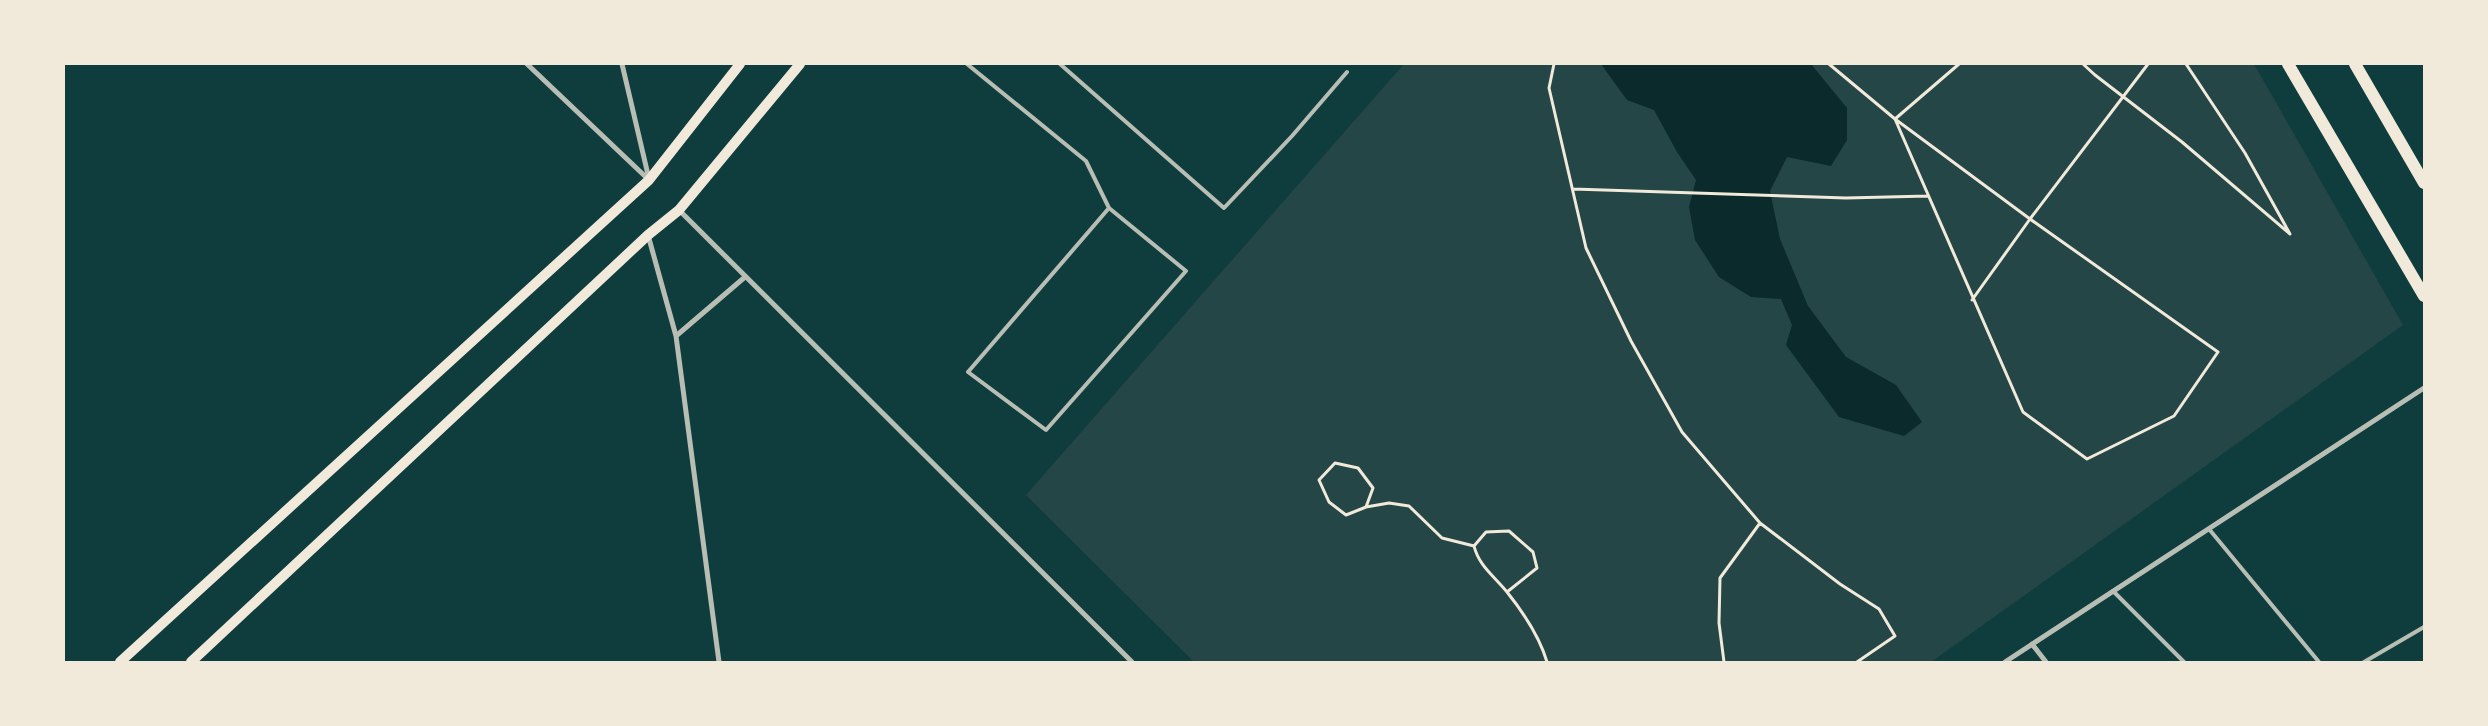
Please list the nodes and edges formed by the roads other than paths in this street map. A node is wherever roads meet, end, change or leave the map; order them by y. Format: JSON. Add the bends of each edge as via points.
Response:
{"nodes":[{"id":1,"x":527,"y":64,"type":"edge"},
{"id":2,"x":622,"y":64,"type":"edge"},
{"id":3,"x":740,"y":64,"type":"edge"},
{"id":4,"x":800,"y":64,"type":"edge"},
{"id":5,"x":967,"y":64,"type":"edge"},
{"id":6,"x":1060,"y":64,"type":"edge"},
{"id":7,"x":2288,"y":64,"type":"edge"},
{"id":8,"x":2355,"y":64,"type":"edge"},
{"id":9,"x":1347,"y":72,"type":"dead end"},
{"id":10,"x":649,"y":180,"type":"junction"},
{"id":11,"x":2424,"y":183,"type":"edge"},
{"id":12,"x":1110,"y":208,"type":"junction"},
{"id":13,"x":679,"y":210,"type":"junction"},
{"id":14,"x":648,"y":235,"type":"junction"},
{"id":15,"x":746,"y":277,"type":"junction"},
{"id":16,"x":2424,"y":296,"type":"edge"},
{"id":17,"x":676,"y":336,"type":"junction"},
{"id":18,"x":2424,"y":388,"type":"edge"},
{"id":19,"x":2209,"y":529,"type":"junction"},
{"id":20,"x":2113,"y":592,"type":"junction"},
{"id":21,"x":2424,"y":627,"type":"edge"},
{"id":22,"x":2032,"y":644,"type":"junction"},
{"id":23,"x":120,"y":662,"type":"edge"},
{"id":24,"x":191,"y":662,"type":"edge"},
{"id":25,"x":719,"y":662,"type":"edge"},
{"id":26,"x":1132,"y":662,"type":"edge"},
{"id":27,"x":2005,"y":662,"type":"edge"},
{"id":28,"x":2046,"y":662,"type":"edge"},
{"id":29,"x":2184,"y":662,"type":"edge"},
{"id":30,"x":2319,"y":662,"type":"edge"},
{"id":31,"x":2364,"y":662,"type":"edge"}],
"edges":[{"from":1,"to":10,"type":"street"},
{"from":2,"to":10,"type":"street"},
{"from":3,"to":10,"type":"main road"},
{"from":4,"to":13,"type":"main road"},
{"from":5,"to":12,"type":"lane","via":[[1086,161]]},
{"from":6,"to":9,"type":"lane","via":[[1224,208]]},
{"from":7,"to":16,"type":"main road"},
{"from":8,"to":11,"type":"main road"},
{"from":10,"to":23,"type":"main road"},
{"from":12,"to":12,"type":"lane","via":[[968,372],[1046,430],[1186,271]]},
{"from":13,"to":14,"type":"main road"},
{"from":13,"to":15,"type":"street"},
{"from":14,"to":17,"type":"street"},
{"from":14,"to":24,"type":"main road"},
{"from":15,"to":17,"type":"street"},
{"from":15,"to":26,"type":"street"},
{"from":17,"to":25,"type":"street"},
{"from":18,"to":19,"type":"street"},
{"from":19,"to":20,"type":"street"},
{"from":19,"to":30,"type":"lane"},
{"from":20,"to":22,"type":"street"},
{"from":20,"to":29,"type":"lane"},
{"from":21,"to":31,"type":"lane"},
{"from":22,"to":27,"type":"street"},
{"from":22,"to":28,"type":"street"}]}
